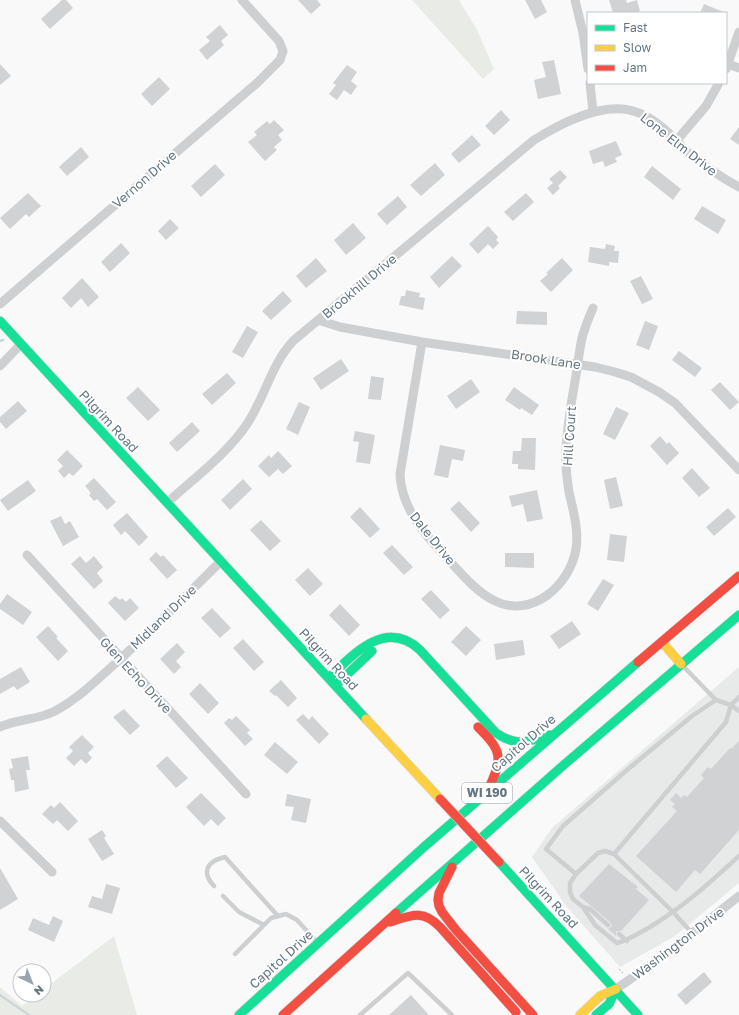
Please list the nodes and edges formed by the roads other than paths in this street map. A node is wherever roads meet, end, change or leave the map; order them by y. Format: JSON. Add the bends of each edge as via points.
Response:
{"nodes":[{"id":1,"x":242,"y":0,"type":"edge"},
{"id":2,"x":575,"y":0,"type":"edge"},
{"id":3,"x":739,"y":32,"type":"edge"},
{"id":4,"x":587,"y":62,"type":"edge"},
{"id":5,"x":727,"y":66,"type":"edge"},
{"id":6,"x":739,"y":68,"type":"edge"},
{"id":7,"x":590,"y":84,"type":"edge"},
{"id":8,"x":718,"y":84,"type":"edge"},
{"id":9,"x":593,"y":112,"type":"junction"},
{"id":10,"x":677,"y":140,"type":"junction"},
{"id":11,"x":739,"y":187,"type":"edge"},
{"id":12,"x":0,"y":304,"type":"edge"},
{"id":13,"x":593,"y":308,"type":"dead end"},
{"id":14,"x":318,"y":320,"type":"junction"},
{"id":15,"x":0,"y":321,"type":"edge"},
{"id":16,"x":422,"y":342,"type":"junction"},
{"id":17,"x":21,"y":344,"type":"junction"},
{"id":18,"x":578,"y":364,"type":"junction"},
{"id":19,"x":0,"y":366,"type":"edge"},
{"id":20,"x":739,"y":470,"type":"edge"},
{"id":21,"x":167,"y":503,"type":"junction"},
{"id":22,"x":27,"y":556,"type":"dead end"},
{"id":23,"x":221,"y":561,"type":"junction"},
{"id":24,"x":572,"y":564,"type":"joint"},
{"id":25,"x":739,"y":576,"type":"edge"},
{"id":26,"x":739,"y":615,"type":"edge"},
{"id":27,"x":662,"y":642,"type":"junction"},
{"id":28,"x":121,"y":658,"type":"junction"},
{"id":29,"x":681,"y":664,"type":"junction"},
{"id":30,"x":329,"y":678,"type":"junction"},
{"id":31,"x":336,"y":685,"type":"junction"},
{"id":32,"x":739,"y":697,"type":"edge"},
{"id":33,"x":716,"y":700,"type":"junction"},
{"id":34,"x":731,"y":705,"type":"junction"},
{"id":35,"x":739,"y":711,"type":"edge"},
{"id":36,"x":0,"y":727,"type":"edge"},
{"id":37,"x":554,"y":734,"type":"junction"},
{"id":38,"x":246,"y":794,"type":"dead end"},
{"id":39,"x":486,"y":794,"type":"junction"},
{"id":40,"x":0,"y":821,"type":"edge"},
{"id":41,"x":614,"y":854,"type":"junction"},
{"id":42,"x":739,"y":856,"type":"edge"},
{"id":43,"x":457,"y":858,"type":"junction"},
{"id":44,"x":52,"y":872,"type":"dead end"},
{"id":45,"x":576,"y":874,"type":"junction"},
{"id":46,"x":214,"y":886,"type":"dead end"},
{"id":47,"x":223,"y":896,"type":"dead end"},
{"id":48,"x":739,"y":896,"type":"edge"},
{"id":49,"x":583,"y":907,"type":"junction"},
{"id":50,"x":673,"y":912,"type":"junction"},
{"id":51,"x":278,"y":916,"type":"junction"},
{"id":52,"x":608,"y":924,"type":"dead end"},
{"id":53,"x":264,"y":925,"type":"junction"},
{"id":54,"x":382,"y":925,"type":"junction"},
{"id":55,"x":692,"y":933,"type":"junction"},
{"id":56,"x":619,"y":934,"type":"dead end"},
{"id":57,"x":627,"y":941,"type":"junction"},
{"id":58,"x":318,"y":943,"type":"junction"},
{"id":59,"x":235,"y":954,"type":"dead end"},
{"id":60,"x":616,"y":989,"type":"junction"},
{"id":61,"x":239,"y":1015,"type":"edge"},
{"id":62,"x":283,"y":1015,"type":"edge"},
{"id":63,"x":360,"y":1015,"type":"edge"},
{"id":64,"x":452,"y":1015,"type":"edge"},
{"id":65,"x":519,"y":1015,"type":"edge"},
{"id":66,"x":533,"y":1015,"type":"edge"},
{"id":67,"x":580,"y":1015,"type":"edge"},
{"id":68,"x":596,"y":1015,"type":"edge"},
{"id":69,"x":638,"y":1015,"type":"edge"}],
"edges":[{"from":1,"to":12,"type":"street","name":"Vernon Drive","via":[[278,41],[283,51],[280,60],[257,83]]},
{"from":2,"to":4,"type":"street"},
{"from":3,"to":5,"type":"street"},
{"from":5,"to":6,"type":"street"},
{"from":7,"to":9,"type":"street"},
{"from":8,"to":10,"type":"street","via":[[706,106]]},
{"from":9,"to":10,"type":"street","name":"Lone Elm Drive","via":[[627,109],[650,119]]},
{"from":9,"to":14,"type":"street","name":"Brookhill Drive","via":[[561,124],[534,140]]},
{"from":10,"to":11,"type":"street","name":"Lone Elm Drive","via":[[689,154]]},
{"from":13,"to":18,"type":"street","name":"Hill Court","via":[[583,335]]},
{"from":14,"to":16,"type":"street","name":"Brook Lane"},
{"from":14,"to":21,"type":"street","name":"Brookhill Drive","via":[[285,350],[248,423],[237,437]]},
{"from":15,"to":17,"type":"main road","name":"Pilgrim Road"},
{"from":16,"to":18,"type":"street","name":"Brook Lane"},
{"from":16,"to":24,"type":"street","name":"Dale Drive","via":[[400,474],[401,490],[421,527],[442,553],[478,589],[494,601],[508,606],[526,605],[550,594],[567,576]]},
{"from":17,"to":19,"type":"street"},
{"from":17,"to":21,"type":"main road","name":"Pilgrim Road"},
{"from":18,"to":20,"type":"street","name":"Brook Lane","via":[[631,377],[675,403]]},
{"from":18,"to":24,"type":"street","name":"Hill Court","via":[[568,421],[566,452],[576,531],[576,548]]},
{"from":21,"to":23,"type":"main road","name":"Pilgrim Road"},
{"from":22,"to":28,"type":"street","name":"Glen Echo Drive"},
{"from":23,"to":28,"type":"street","name":"Midland Drive"},
{"from":23,"to":30,"type":"main road","name":"Pilgrim Road"},
{"from":25,"to":27,"type":"main road","name":"Capitol Drive","number":"WI 190"},
{"from":26,"to":29,"type":"main road","number":"WI 190"},
{"from":27,"to":29,"type":"main road"},
{"from":27,"to":37,"type":"main road","name":"Capitol Drive","number":"WI 190"},
{"from":28,"to":36,"type":"street","name":"Midland Drive","via":[[74,699],[57,710]]},
{"from":28,"to":38,"type":"street","name":"Glen Echo Drive"},
{"from":29,"to":33,"type":"lane"},
{"from":29,"to":43,"type":"main road","number":"WI 190"},
{"from":30,"to":31,"type":"main road","name":"Pilgrim Road"},
{"from":30,"to":37,"type":"main road","via":[[370,642],[386,637],[400,638],[422,652],[504,739],[514,743],[525,742]]},
{"from":31,"to":39,"type":"main road","via":[[378,648],[396,647],[411,653],[497,750],[500,763]]},
{"from":31,"to":60,"type":"main road","name":"Pilgrim Road","bridge":true},
{"from":32,"to":34,"type":"lane"},
{"from":33,"to":34,"type":"lane"},
{"from":33,"to":45,"type":"lane","via":[[692,716],[563,826],[546,849]]},
{"from":34,"to":35,"type":"lane"},
{"from":34,"to":41,"type":"lane","via":[[726,722]]},
{"from":37,"to":39,"type":"main road","name":"Capitol Drive","number":"WI 190"},
{"from":39,"to":58,"type":"main road","name":"Capitol Drive","number":"WI 190"},
{"from":40,"to":44,"type":"street"},
{"from":41,"to":45,"type":"lane","via":[[605,851],[598,853]]},
{"from":41,"to":50,"type":"lane"},
{"from":42,"to":50,"type":"lane","via":[[712,882]]},
{"from":43,"to":54,"type":"main road","number":"WI 190"},
{"from":43,"to":66,"type":"main road","via":[[439,892],[439,908],[443,916]]},
{"from":45,"to":49,"type":"lane","via":[[570,883],[570,892],[573,899]]},
{"from":46,"to":51,"type":"lane","via":[[206,874],[209,865],[216,859],[225,857]]},
{"from":47,"to":53,"type":"lane","via":[[239,912]]},
{"from":48,"to":55,"type":"street","name":"Washington Drive"},
{"from":49,"to":52,"type":"lane","via":[[590,909]]},
{"from":49,"to":57,"type":"lane","via":[[595,924],[614,941]]},
{"from":50,"to":55,"type":"lane"},
{"from":50,"to":57,"type":"lane"},
{"from":51,"to":53,"type":"lane"},
{"from":51,"to":58,"type":"lane","via":[[286,914],[297,920]]},
{"from":53,"to":59,"type":"lane"},
{"from":54,"to":62,"type":"main road","number":"WI 190"},
{"from":54,"to":65,"type":"main road","via":[[410,915],[428,918],[437,924]]},
{"from":55,"to":60,"type":"street","name":"Washington Drive"},
{"from":56,"to":57,"type":"lane"},
{"from":58,"to":61,"type":"main road","name":"Capitol Drive","number":"WI 190"},
{"from":60,"to":67,"type":"main road","via":[[600,996]]},
{"from":60,"to":68,"type":"main road","via":[[609,1004]]},
{"from":60,"to":69,"type":"main road","name":"Pilgrim Road"},
{"from":63,"to":64,"type":"lane","via":[[408,972]]}]}
